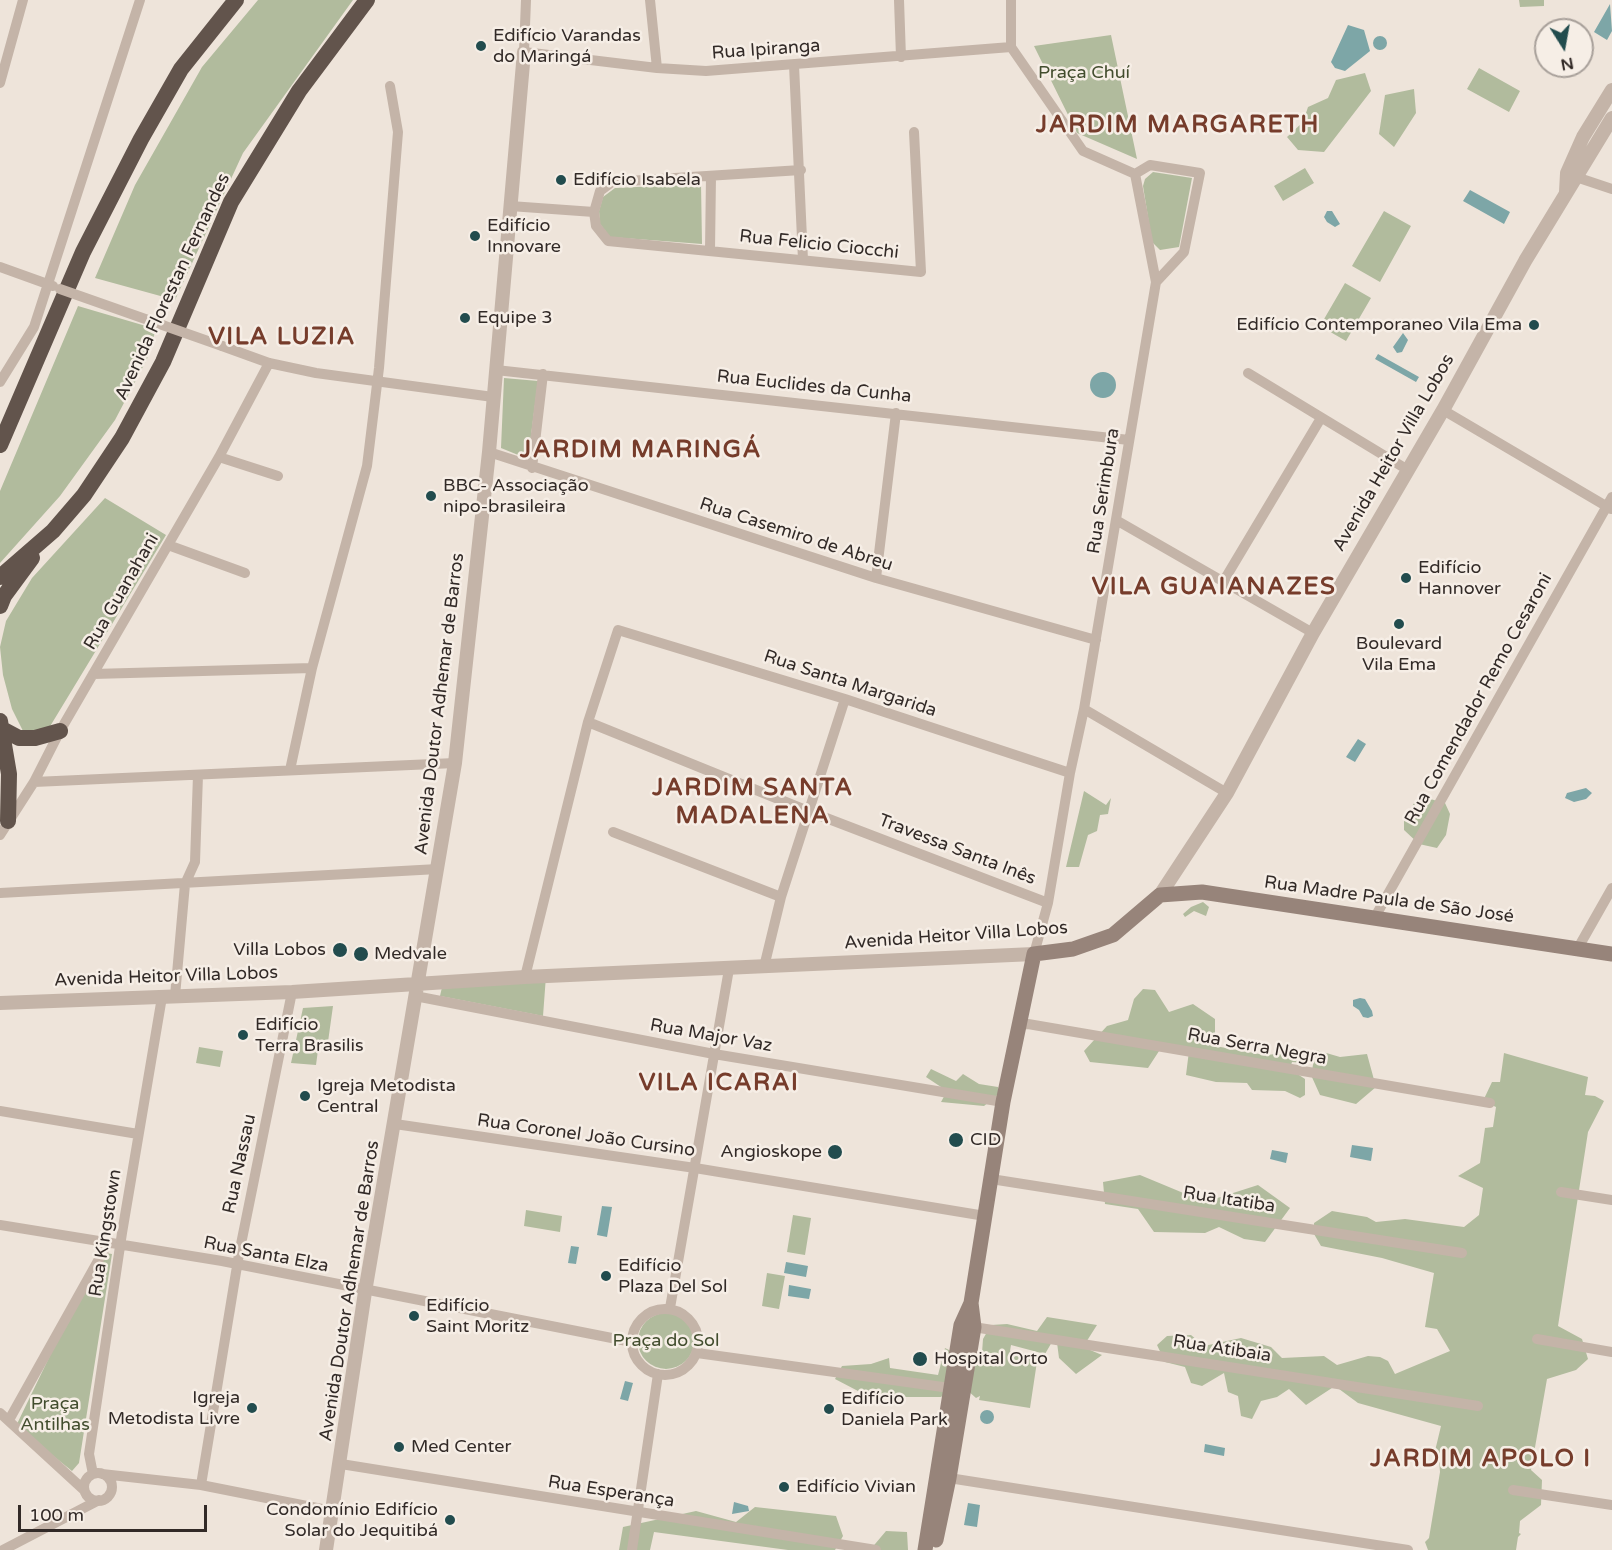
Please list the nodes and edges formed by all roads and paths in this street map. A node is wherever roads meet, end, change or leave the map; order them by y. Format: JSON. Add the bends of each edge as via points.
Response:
{"nodes":[{"id":1,"x":23,"y":0,"type":"edge"},
{"id":2,"x":140,"y":0,"type":"edge"},
{"id":3,"x":236,"y":0,"type":"edge"},
{"id":4,"x":526,"y":0,"type":"edge"},
{"id":5,"x":650,"y":0,"type":"edge"},
{"id":6,"x":899,"y":0,"type":"edge"},
{"id":7,"x":1011,"y":0,"type":"edge"},
{"id":8,"x":366,"y":2,"type":"edge"},
{"id":9,"x":1011,"y":47,"type":"junction"},
{"id":10,"x":524,"y":52,"type":"junction"},
{"id":11,"x":901,"y":57,"type":"junction"},
{"id":12,"x":794,"y":65,"type":"junction"},
{"id":13,"x":657,"y":68,"type":"junction"},
{"id":14,"x":0,"y":83,"type":"edge"},
{"id":15,"x":390,"y":86,"type":"dead end"},
{"id":16,"x":1612,"y":90,"type":"edge"},
{"id":17,"x":1612,"y":118,"type":"edge"},
{"id":18,"x":914,"y":132,"type":"dead end"},
{"id":19,"x":801,"y":170,"type":"junction"},
{"id":20,"x":1135,"y":174,"type":"junction"},
{"id":21,"x":711,"y":176,"type":"junction"},
{"id":22,"x":1572,"y":176,"type":"junction"},
{"id":23,"x":1612,"y":189,"type":"edge"},
{"id":24,"x":510,"y":206,"type":"junction"},
{"id":25,"x":594,"y":212,"type":"junction"},
{"id":26,"x":710,"y":250,"type":"junction"},
{"id":27,"x":803,"y":260,"type":"junction"},
{"id":28,"x":0,"y":267,"type":"edge"},
{"id":29,"x":1155,"y":282,"type":"junction"},
{"id":30,"x":48,"y":284,"type":"junction"},
{"id":31,"x":269,"y":363,"type":"junction"},
{"id":32,"x":495,"y":370,"type":"junction"},
{"id":33,"x":1248,"y":373,"type":"dead end"},
{"id":34,"x":543,"y":374,"type":"junction"},
{"id":35,"x":0,"y":382,"type":"edge"},
{"id":36,"x":376,"y":383,"type":"junction"},
{"id":37,"x":493,"y":397,"type":"junction"},
{"id":38,"x":1443,"y":410,"type":"junction"},
{"id":39,"x":896,"y":412,"type":"junction"},
{"id":40,"x":1321,"y":418,"type":"junction"},
{"id":41,"x":1129,"y":440,"type":"junction"},
{"id":42,"x":0,"y":445,"type":"edge"},
{"id":43,"x":489,"y":453,"type":"junction"},
{"id":44,"x":219,"y":457,"type":"junction"},
{"id":45,"x":532,"y":468,"type":"junction"},
{"id":46,"x":1408,"y":470,"type":"junction"},
{"id":47,"x":278,"y":477,"type":"dead end"},
{"id":48,"x":1610,"y":504,"type":"edge"},
{"id":49,"x":1116,"y":520,"type":"junction"},
{"id":50,"x":53,"y":531,"type":"junction"},
{"id":51,"x":168,"y":545,"type":"junction"},
{"id":52,"x":245,"y":573,"type":"dead end"},
{"id":53,"x":0,"y":577,"type":"edge"},
{"id":54,"x":876,"y":578,"type":"junction"},
{"id":55,"x":1223,"y":582,"type":"junction"},
{"id":56,"x":0,"y":606,"type":"edge"},
{"id":57,"x":1313,"y":633,"type":"junction"},
{"id":58,"x":1096,"y":640,"type":"junction"},
{"id":59,"x":312,"y":668,"type":"junction"},
{"id":60,"x":93,"y":674,"type":"junction"},
{"id":61,"x":845,"y":699,"type":"junction"},
{"id":62,"x":1084,"y":709,"type":"junction"},
{"id":63,"x":588,"y":722,"type":"junction"},
{"id":64,"x":2,"y":726,"type":"edge"},
{"id":65,"x":60,"y":731,"type":"junction"},
{"id":66,"x":455,"y":763,"type":"junction"},
{"id":67,"x":290,"y":770,"type":"junction"},
{"id":68,"x":1070,"y":773,"type":"junction"},
{"id":69,"x":198,"y":774,"type":"junction"},
{"id":70,"x":34,"y":782,"type":"junction"},
{"id":71,"x":1227,"y":793,"type":"junction"},
{"id":72,"x":808,"y":811,"type":"junction"},
{"id":73,"x":4,"y":828,"type":"edge"},
{"id":74,"x":613,"y":832,"type":"dead end"},
{"id":75,"x":438,"y":869,"type":"junction"},
{"id":76,"x":185,"y":884,"type":"junction"},
{"id":77,"x":1612,"y":888,"type":"edge"},
{"id":78,"x":0,"y":893,"type":"edge"},
{"id":79,"x":1160,"y":895,"type":"junction"},
{"id":80,"x":781,"y":897,"type":"junction"},
{"id":81,"x":1048,"y":903,"type":"junction"},
{"id":82,"x":1375,"y":917,"type":"junction"},
{"id":83,"x":1578,"y":948,"type":"junction"},
{"id":84,"x":1034,"y":954,"type":"junction"},
{"id":85,"x":1612,"y":954,"type":"edge"},
{"id":86,"x":764,"y":967,"type":"junction"},
{"id":87,"x":729,"y":969,"type":"junction"},
{"id":88,"x":525,"y":976,"type":"junction"},
{"id":89,"x":416,"y":990,"type":"junction"},
{"id":90,"x":292,"y":992,"type":"junction"},
{"id":91,"x":169,"y":997,"type":"junction"},
{"id":92,"x":0,"y":1003,"type":"edge"},
{"id":93,"x":1019,"y":1025,"type":"junction"},
{"id":94,"x":714,"y":1054,"type":"junction"},
{"id":95,"x":1003,"y":1102,"type":"junction"},
{"id":96,"x":1490,"y":1103,"type":"dead end"},
{"id":97,"x":0,"y":1111,"type":"edge"},
{"id":98,"x":395,"y":1124,"type":"junction"},
{"id":99,"x":138,"y":1134,"type":"junction"},
{"id":100,"x":695,"y":1168,"type":"junction"},
{"id":101,"x":991,"y":1179,"type":"junction"},
{"id":102,"x":1561,"y":1192,"type":"dead end"},
{"id":103,"x":1612,"y":1200,"type":"edge"},
{"id":104,"x":985,"y":1216,"type":"junction"},
{"id":105,"x":0,"y":1225,"type":"edge"},
{"id":106,"x":108,"y":1243,"type":"junction"},
{"id":107,"x":120,"y":1245,"type":"junction"},
{"id":108,"x":1462,"y":1253,"type":"dead end"},
{"id":109,"x":237,"y":1266,"type":"junction"},
{"id":110,"x":365,"y":1292,"type":"junction"},
{"id":111,"x":670,"y":1308,"type":"junction"},
{"id":112,"x":967,"y":1326,"type":"junction"},
{"id":113,"x":1537,"y":1339,"type":"dead end"},
{"id":114,"x":632,"y":1342,"type":"junction"},
{"id":115,"x":1612,"y":1352,"type":"edge"},
{"id":116,"x":697,"y":1353,"type":"junction"},
{"id":117,"x":658,"y":1374,"type":"junction"},
{"id":118,"x":950,"y":1388,"type":"junction"},
{"id":119,"x":1478,"y":1406,"type":"dead end"},
{"id":120,"x":0,"y":1413,"type":"edge"},
{"id":121,"x":9,"y":1420,"type":"junction"},
{"id":122,"x":341,"y":1464,"type":"junction"},
{"id":123,"x":98,"y":1474,"type":"junction"},
{"id":124,"x":128,"y":1476,"type":"junction"},
{"id":125,"x":949,"y":1478,"type":"junction"},
{"id":126,"x":201,"y":1485,"type":"junction"},
{"id":127,"x":1513,"y":1490,"type":"dead end"},
{"id":128,"x":85,"y":1492,"type":"junction"},
{"id":129,"x":109,"y":1495,"type":"junction"},
{"id":130,"x":99,"y":1500,"type":"junction"},
{"id":131,"x":1612,"y":1505,"type":"edge"},
{"id":132,"x":332,"y":1511,"type":"junction"},
{"id":133,"x":638,"y":1514,"type":"junction"},
{"id":134,"x":67,"y":1515,"type":"junction"},
{"id":135,"x":807,"y":1545,"type":"edge"},
{"id":136,"x":3,"y":1550,"type":"edge"},
{"id":137,"x":326,"y":1550,"type":"edge"},
{"id":138,"x":632,"y":1550,"type":"edge"},
{"id":139,"x":876,"y":1550,"type":"edge"},
{"id":140,"x":925,"y":1550,"type":"edge"},
{"id":141,"x":934,"y":1550,"type":"edge"},
{"id":142,"x":1408,"y":1550,"type":"edge"}],
"edges":[{"from":1,"to":14,"type":"street"},
{"from":2,"to":30,"type":"street"},
{"from":3,"to":42,"type":"highway","via":[[181,69],[141,139],[83,252]]},
{"from":4,"to":10,"type":"street","name":"Avenida Doutor Adhemar de Barros"},
{"from":5,"to":13,"type":"street"},
{"from":6,"to":11,"type":"street"},
{"from":7,"to":9,"type":"street"},
{"from":8,"to":50,"type":"highway","name":"Avenida Florestan Fernandes","via":[[264,145],[231,202],[150,389],[84,495]]},
{"from":9,"to":11,"type":"street","name":"Rua Ipiranga"},
{"from":9,"to":20,"type":"street","via":[[1083,151]]},
{"from":10,"to":13,"type":"street","name":"Rua Ipiranga"},
{"from":10,"to":24,"type":"street","name":"Avenida Doutor Adhemar de Barros"},
{"from":11,"to":12,"type":"street","name":"Rua Ipiranga"},
{"from":12,"to":13,"type":"street","name":"Rua Ipiranga","via":[[706,72]]},
{"from":12,"to":19,"type":"street"},
{"from":15,"to":36,"type":"street","via":[[398,132]]},
{"from":16,"to":22,"type":"street","name":"Avenida Heitor Villa Lobos","via":[[1583,137]]},
{"from":17,"to":22,"type":"street","name":"Avenida Heitor Villa Lobos"},
{"from":18,"to":27,"type":"street","name":"Rua Felicio Ciocchi","via":[[921,272]]},
{"from":19,"to":21,"type":"street"},
{"from":19,"to":27,"type":"street"},
{"from":20,"to":29,"type":"street","name":"Rua Serimbura"},
{"from":20,"to":29,"type":"street","via":[[1150,165],[1200,172],[1184,252]]},
{"from":21,"to":25,"type":"street","via":[[612,182],[600,191]]},
{"from":21,"to":26,"type":"street"},
{"from":22,"to":23,"type":"street"},
{"from":22,"to":38,"type":"street","name":"Avenida Heitor Villa Lobos"},
{"from":24,"to":25,"type":"street"},
{"from":24,"to":32,"type":"street","name":"Avenida Doutor Adhemar de Barros"},
{"from":25,"to":26,"type":"street","name":"Rua Felicio Ciocchi","via":[[596,226],[608,241]]},
{"from":26,"to":27,"type":"street","name":"Rua Felicio Ciocchi"},
{"from":28,"to":30,"type":"street"},
{"from":29,"to":41,"type":"street","name":"Rua Serimbura"},
{"from":30,"to":31,"type":"street","bridge":true},
{"from":30,"to":35,"type":"street","via":[[34,327]]},
{"from":31,"to":36,"type":"street"},
{"from":31,"to":44,"type":"street","name":"Rua Guanahani"},
{"from":32,"to":34,"type":"street","name":"Rua Euclides da Cunha"},
{"from":32,"to":37,"type":"street","name":"Avenida Doutor Adhemar de Barros"},
{"from":33,"to":40,"type":"street"},
{"from":34,"to":39,"type":"street","name":"Rua Euclides da Cunha"},
{"from":34,"to":45,"type":"street"},
{"from":36,"to":37,"type":"street"},
{"from":36,"to":59,"type":"street","via":[[367,466]]},
{"from":37,"to":43,"type":"street","name":"Avenida Doutor Adhemar de Barros"},
{"from":38,"to":46,"type":"street","name":"Avenida Heitor Villa Lobos"},
{"from":38,"to":48,"type":"street"},
{"from":39,"to":41,"type":"street","name":"Rua Euclides da Cunha"},
{"from":39,"to":54,"type":"street"},
{"from":40,"to":46,"type":"street"},
{"from":40,"to":55,"type":"street"},
{"from":41,"to":49,"type":"street","name":"Rua Serimbura"},
{"from":43,"to":45,"type":"street","name":"Rua Casemiro de Abreu"},
{"from":43,"to":66,"type":"street","name":"Avenida Doutor Adhemar de Barros"},
{"from":44,"to":47,"type":"street"},
{"from":44,"to":51,"type":"street","name":"Rua Guanahani"},
{"from":45,"to":54,"type":"street","name":"Rua Casemiro de Abreu"},
{"from":46,"to":57,"type":"street","name":"Avenida Heitor Villa Lobos"},
{"from":48,"to":82,"type":"street","name":"Rua Comendador Remo Cesaroni"},
{"from":49,"to":55,"type":"street"},
{"from":49,"to":58,"type":"street","name":"Rua Serimbura"},
{"from":50,"to":53,"type":"highway","name":"Avenida Florestan Fernandes"},
{"from":50,"to":56,"type":"highway"},
{"from":51,"to":52,"type":"street"},
{"from":51,"to":60,"type":"street","name":"Rua Guanahani"},
{"from":54,"to":58,"type":"street","name":"Rua Casemiro de Abreu"},
{"from":55,"to":57,"type":"street"},
{"from":57,"to":71,"type":"street","name":"Avenida Heitor Villa Lobos"},
{"from":58,"to":62,"type":"street","name":"Rua Serimbura"},
{"from":59,"to":60,"type":"street"},
{"from":59,"to":67,"type":"street"},
{"from":60,"to":65,"type":"street","name":"Rua Guanahani"},
{"from":61,"to":63,"type":"street","name":"Rua Santa Margarida","via":[[618,630]]},
{"from":61,"to":68,"type":"street","name":"Rua Santa Margarida"},
{"from":61,"to":72,"type":"street"},
{"from":62,"to":68,"type":"street","name":"Rua Serimbura"},
{"from":62,"to":71,"type":"street"},
{"from":63,"to":72,"type":"street","name":"Travessa Santa Inês"},
{"from":63,"to":88,"type":"street"},
{"from":64,"to":65,"type":"highway","via":[[20,738]]},
{"from":64,"to":73,"type":"highway","via":[[9,774]]},
{"from":65,"to":70,"type":"street","name":"Rua Guanahani"},
{"from":66,"to":67,"type":"street"},
{"from":66,"to":75,"type":"street","name":"Avenida Doutor Adhemar de Barros"},
{"from":67,"to":69,"type":"street"},
{"from":68,"to":81,"type":"street","name":"Rua Serimbura"},
{"from":69,"to":70,"type":"street"},
{"from":69,"to":76,"type":"street","name":"Rua Kingstown","via":[[195,862]]},
{"from":70,"to":73,"type":"street","name":"Rua Guanahani"},
{"from":71,"to":79,"type":"street","name":"Avenida Heitor Villa Lobos"},
{"from":72,"to":80,"type":"street"},
{"from":72,"to":81,"type":"street","name":"Travessa Santa Inês"},
{"from":74,"to":80,"type":"street"},
{"from":75,"to":76,"type":"street"},
{"from":75,"to":89,"type":"street","name":"Avenida Doutor Adhemar de Barros"},
{"from":76,"to":78,"type":"street"},
{"from":76,"to":91,"type":"street","name":"Rua Kingstown"},
{"from":77,"to":83,"type":"street"},
{"from":79,"to":82,"type":"main road","name":"Rua Madre Paula de São José","via":[[1202,892]]},
{"from":79,"to":84,"type":"main road","name":"Avenida Heitor Villa Lobos","via":[[1113,935],[1073,949]]},
{"from":80,"to":86,"type":"street"},
{"from":81,"to":84,"type":"street","name":"Rua Serimbura"},
{"from":82,"to":83,"type":"main road","name":"Rua Madre Paula de São José"},
{"from":83,"to":85,"type":"main road","name":"Rua Madre Paula de São José"},
{"from":84,"to":86,"type":"street","name":"Avenida Heitor Villa Lobos"},
{"from":84,"to":93,"type":"main road"},
{"from":86,"to":87,"type":"street","name":"Avenida Heitor Villa Lobos"},
{"from":87,"to":88,"type":"street","name":"Avenida Heitor Villa Lobos"},
{"from":87,"to":94,"type":"street"},
{"from":88,"to":89,"type":"street","name":"Avenida Heitor Villa Lobos"},
{"from":89,"to":90,"type":"street","name":"Avenida Heitor Villa Lobos"},
{"from":89,"to":94,"type":"street","name":"Rua Major Vaz"},
{"from":89,"to":98,"type":"street","name":"Avenida Doutor Adhemar de Barros"},
{"from":90,"to":91,"type":"street","name":"Avenida Heitor Villa Lobos"},
{"from":90,"to":109,"type":"street","name":"Rua Nassau"},
{"from":91,"to":92,"type":"street","name":"Avenida Heitor Villa Lobos"},
{"from":91,"to":99,"type":"street","name":"Rua Kingstown"},
{"from":93,"to":95,"type":"main road"},
{"from":93,"to":96,"type":"street","name":"Rua Serra Negra"},
{"from":94,"to":95,"type":"street","name":"Rua Major Vaz"},
{"from":94,"to":100,"type":"street"},
{"from":95,"to":101,"type":"main road"},
{"from":97,"to":99,"type":"street"},
{"from":98,"to":100,"type":"street","name":"Rua Coronel João Cursino"},
{"from":98,"to":110,"type":"street","name":"Avenida Doutor Adhemar de Barros"},
{"from":99,"to":107,"type":"street","name":"Rua Kingstown"},
{"from":100,"to":104,"type":"street","name":"Rua Coronel João Cursino"},
{"from":100,"to":111,"type":"street"},
{"from":101,"to":104,"type":"main road"},
{"from":101,"to":108,"type":"street","name":"Rua Itatiba"},
{"from":102,"to":103,"type":"street"},
{"from":104,"to":112,"type":"main road"},
{"from":105,"to":106,"type":"street","name":"Rua Santa Elza"},
{"from":106,"to":107,"type":"street","name":"Rua Santa Elza"},
{"from":106,"to":121,"type":"street"},
{"from":107,"to":109,"type":"street","name":"Rua Santa Elza"},
{"from":107,"to":123,"type":"street","name":"Rua Kingstown","via":[[89,1454]]},
{"from":109,"to":110,"type":"street","name":"Rua Santa Elza"},
{"from":109,"to":126,"type":"street","name":"Rua Nassau"},
{"from":110,"to":114,"type":"street","name":"Rua Santa Elza"},
{"from":110,"to":122,"type":"street","name":"Avenida Doutor Adhemar de Barros"},
{"from":111,"to":114,"type":"street","via":[[648,1313],[634,1331]]},
{"from":111,"to":116,"type":"street","via":[[680,1311],[694,1324],[698,1333]]},
{"from":112,"to":118,"type":"main road"},
{"from":112,"to":119,"type":"street","name":"Rua Atibaia"},
{"from":112,"to":125,"type":"main road"},
{"from":113,"to":115,"type":"street"},
{"from":114,"to":117,"type":"street","via":[[639,1362]]},
{"from":116,"to":117,"type":"street","via":[[685,1369]]},
{"from":116,"to":118,"type":"street"},
{"from":117,"to":133,"type":"street"},
{"from":118,"to":140,"type":"main road"},
{"from":120,"to":121,"type":"street"},
{"from":121,"to":128,"type":"street"},
{"from":122,"to":132,"type":"street","name":"Avenida Doutor Adhemar de Barros"},
{"from":122,"to":133,"type":"street","name":"Rua Esperança"},
{"from":123,"to":124,"type":"street"},
{"from":123,"to":128,"type":"street","via":[[85,1482]]},
{"from":123,"to":129,"type":"street","via":[[111,1483]]},
{"from":124,"to":126,"type":"street"},
{"from":124,"to":129,"type":"street"},
{"from":125,"to":141,"type":"main road"},
{"from":125,"to":142,"type":"street"},
{"from":126,"to":132,"type":"street"},
{"from":127,"to":131,"type":"street"},
{"from":128,"to":130,"type":"street","via":[[91,1499]]},
{"from":128,"to":134,"type":"street"},
{"from":129,"to":130,"type":"street"},
{"from":130,"to":134,"type":"street"},
{"from":132,"to":137,"type":"street","name":"Avenida Doutor Adhemar de Barros"},
{"from":133,"to":135,"type":"street","name":"Rua Esperança"},
{"from":133,"to":138,"type":"street"},
{"from":134,"to":136,"type":"street"},
{"from":135,"to":139,"type":"street","name":"Rua Esperança"}]}
